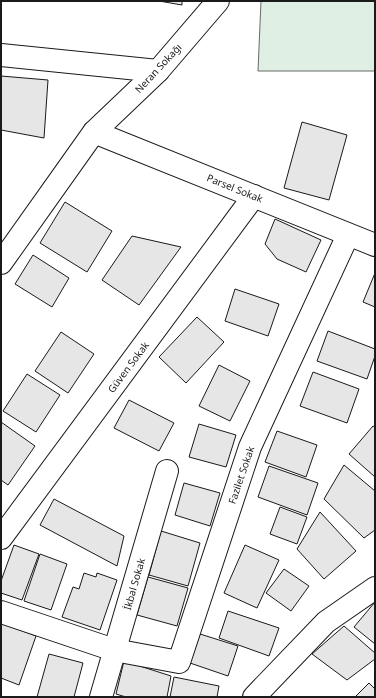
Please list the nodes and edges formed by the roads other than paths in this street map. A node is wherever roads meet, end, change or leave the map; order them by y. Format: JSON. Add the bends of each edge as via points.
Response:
{"nodes":[{"id":1,"x":218,"y":1,"type":"edge"},
{"id":2,"x":1,"y":55,"type":"edge"},
{"id":3,"x":158,"y":71,"type":"junction"},
{"id":4,"x":94,"y":132,"type":"junction"},
{"id":5,"x":254,"y":196,"type":"junction"},
{"id":6,"x":348,"y":235,"type":"junction"},
{"id":7,"x":375,"y":245,"type":"edge"},
{"id":8,"x":1,"y":263,"type":"edge"},
{"id":9,"x":167,"y":471,"type":"dead end"},
{"id":10,"x":1,"y":538,"type":"edge"},
{"id":11,"x":375,"y":588,"type":"edge"},
{"id":12,"x":1,"y":612,"type":"edge"},
{"id":13,"x":114,"y":650,"type":"junction"},
{"id":14,"x":101,"y":697,"type":"edge"},
{"id":15,"x":254,"y":697,"type":"edge"}],
"edges":[{"from":1,"to":3,"type":"street","name":"Neran Sokağı"},
{"from":2,"to":3,"type":"street"},
{"from":3,"to":4,"type":"street","name":"Neran Sokağı"},
{"from":4,"to":5,"type":"street","name":"Parsel Sokak"},
{"from":4,"to":8,"type":"street","name":"Neran Sokağı"},
{"from":5,"to":6,"type":"street","name":"Parsel Sokak"},
{"from":5,"to":10,"type":"street","name":"Güven Sokak"},
{"from":6,"to":7,"type":"street","name":"Parsel Sokak"},
{"from":6,"to":13,"type":"street","name":"Fazilet Sokak","via":[[250,447],[179,662]]},
{"from":9,"to":13,"type":"street","name":"İkbal Sokak"},
{"from":11,"to":15,"type":"street","via":[[326,622]]},
{"from":12,"to":13,"type":"street"},
{"from":13,"to":14,"type":"street","name":"İkbal Sokak"}]}
